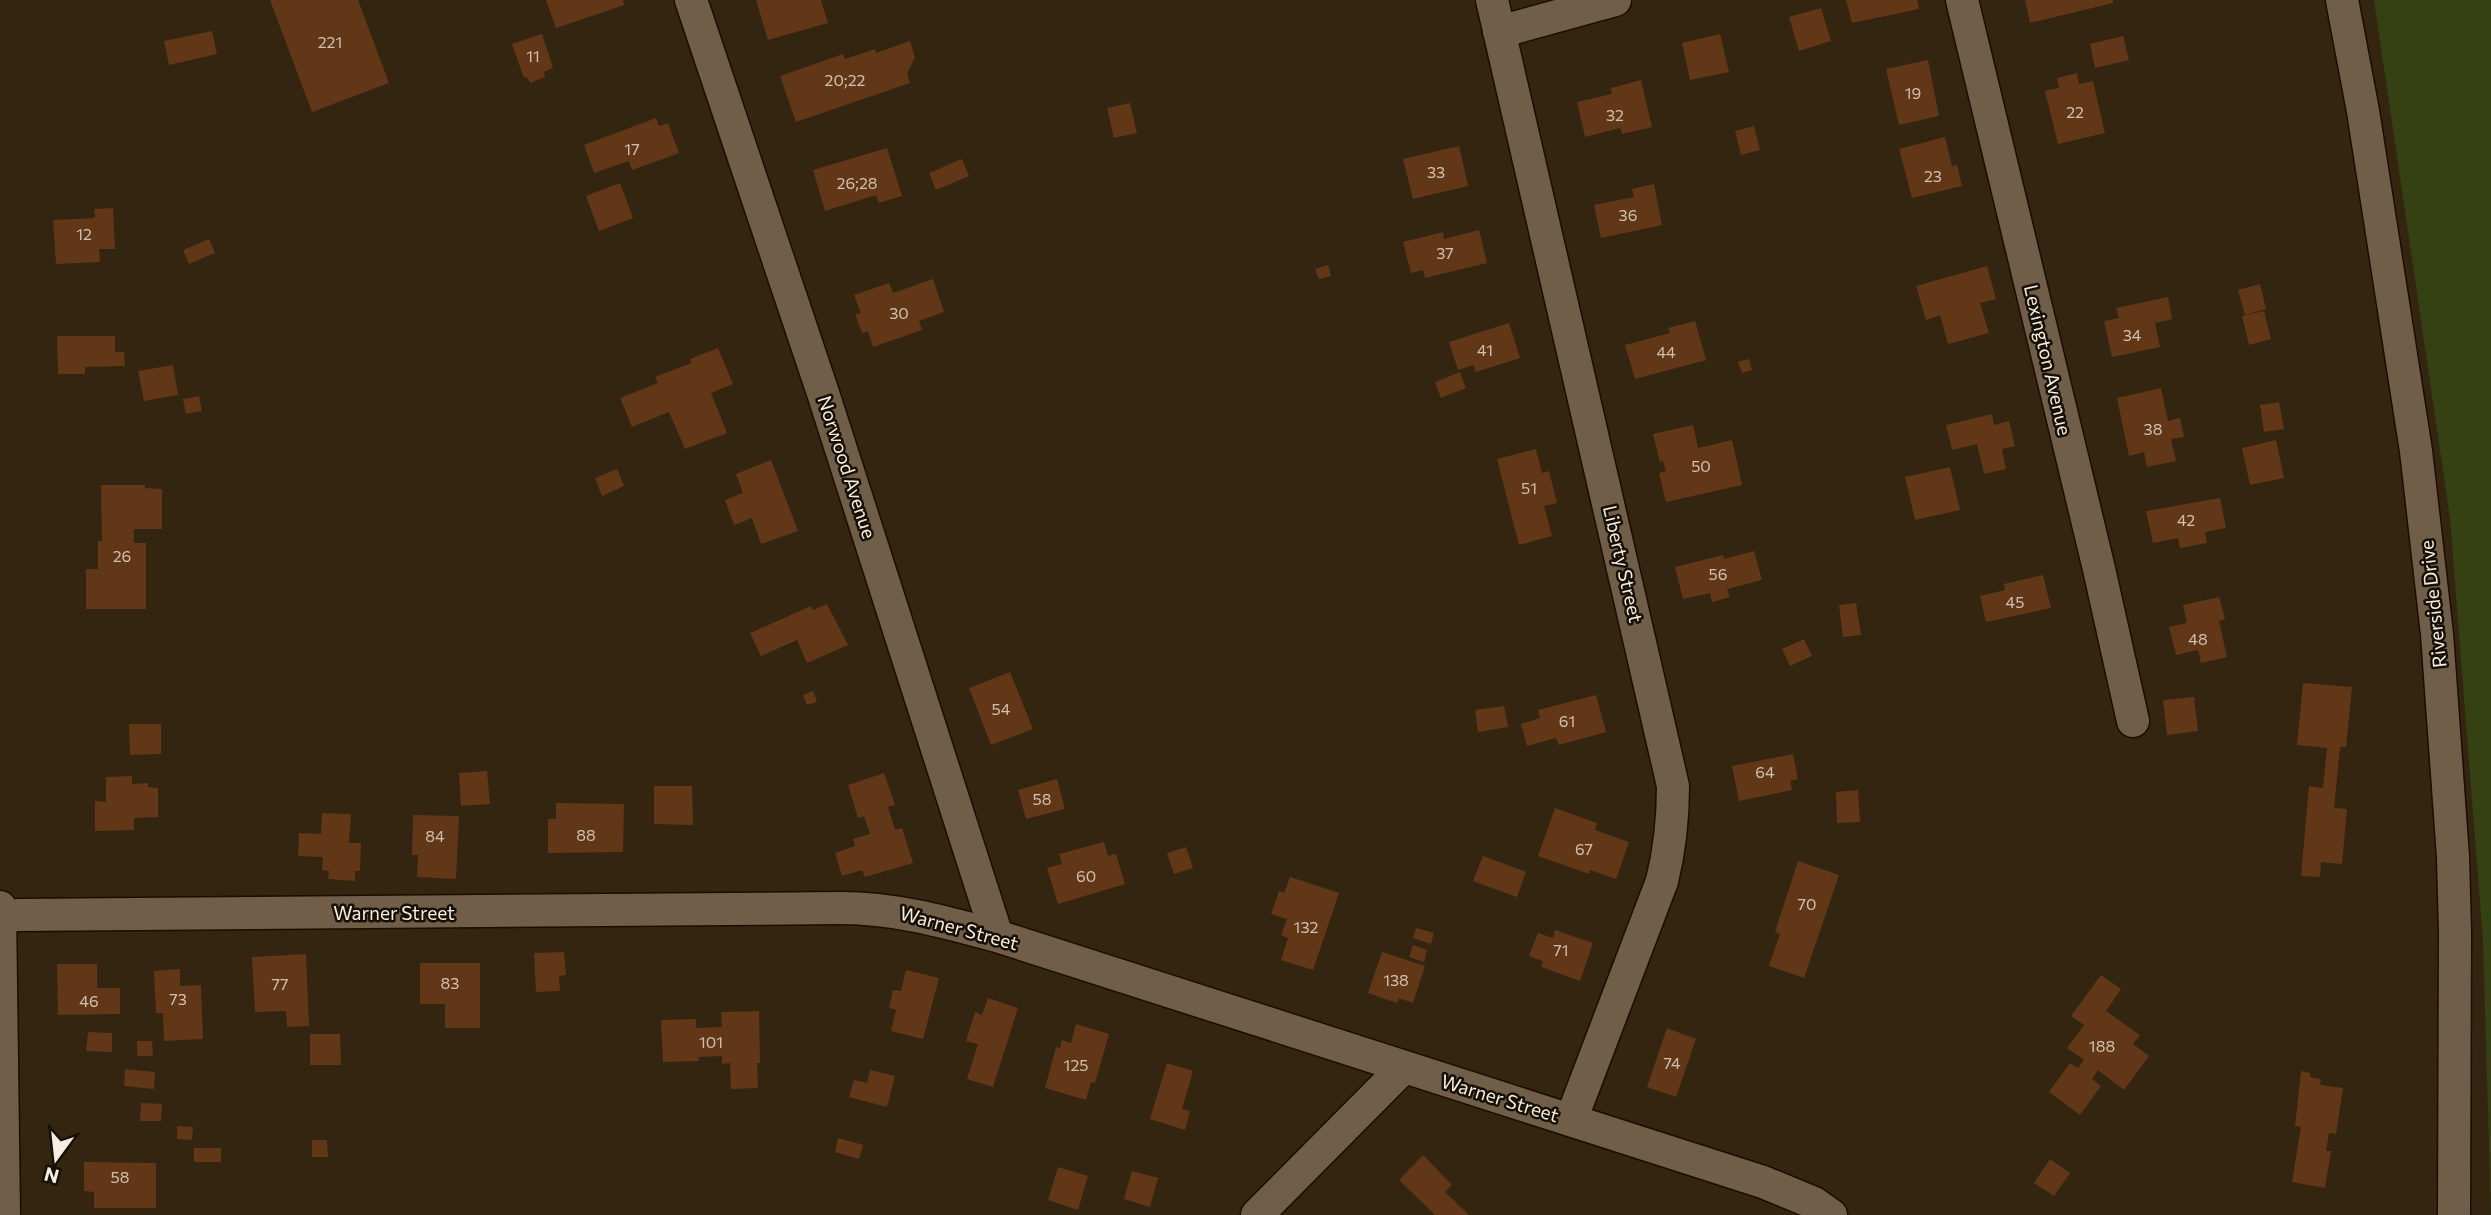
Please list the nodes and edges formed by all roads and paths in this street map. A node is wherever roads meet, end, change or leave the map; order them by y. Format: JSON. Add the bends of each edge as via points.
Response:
{"nodes":[{"id":1,"x":691,"y":0,"type":"edge"},
{"id":2,"x":1492,"y":0,"type":"edge"},
{"id":3,"x":1615,"y":0,"type":"edge"},
{"id":4,"x":1962,"y":0,"type":"edge"},
{"id":5,"x":2342,"y":0,"type":"edge"},
{"id":6,"x":1499,"y":32,"type":"junction"},
{"id":7,"x":2133,"y":721,"type":"dead end"},
{"id":8,"x":0,"y":908,"type":"edge"},
{"id":9,"x":0,"y":918,"type":"edge"},
{"id":10,"x":996,"y":936,"type":"junction"},
{"id":11,"x":1403,"y":1068,"type":"junction"},
{"id":12,"x":1571,"y":1120,"type":"junction"},
{"id":13,"x":4,"y":1215,"type":"edge"},
{"id":14,"x":1257,"y":1215,"type":"edge"},
{"id":15,"x":1831,"y":1215,"type":"edge"},
{"id":16,"x":2454,"y":1215,"type":"edge"}],
"edges":[{"from":1,"to":10,"type":"street","name":"Norwood Avenue","via":[[823,393]]},
{"from":2,"to":6,"type":"street","name":"Liberty Street"},
{"from":3,"to":6,"type":"street"},
{"from":4,"to":7,"type":"street","name":"Lexington Avenue"},
{"from":5,"to":16,"type":"street","name":"Riverside Drive","via":[[2414,438],[2437,634],[2454,906]]},
{"from":6,"to":12,"type":"street","name":"Liberty Street","via":[[1673,786],[1671,840],[1662,881]]},
{"from":8,"to":9,"type":"street"},
{"from":9,"to":10,"type":"street","name":"Warner Street","via":[[866,908],[925,916]]},
{"from":9,"to":13,"type":"street"},
{"from":10,"to":11,"type":"street","name":"Warner Street"},
{"from":11,"to":12,"type":"street","name":"Warner Street"},
{"from":11,"to":14,"type":"street"},
{"from":12,"to":15,"type":"street","name":"Warner Street","via":[[1763,1182]]}]}
